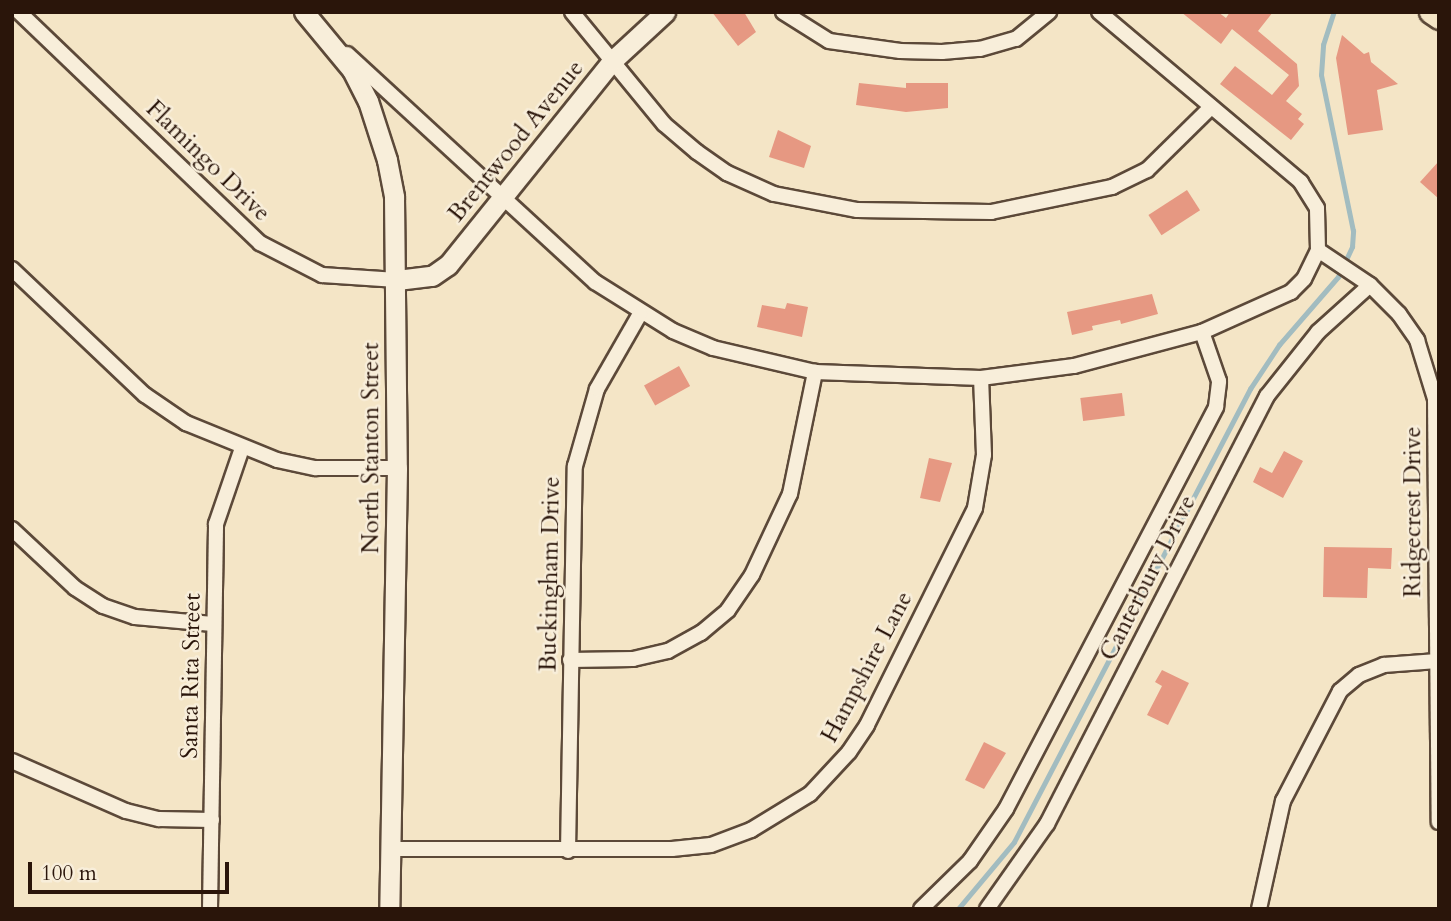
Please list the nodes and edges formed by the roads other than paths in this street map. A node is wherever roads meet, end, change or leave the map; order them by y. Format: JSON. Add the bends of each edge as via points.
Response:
{"nodes":[{"id":1,"x":19,"y":12,"type":"edge"},
{"id":2,"x":304,"y":12,"type":"edge"},
{"id":3,"x":572,"y":12,"type":"edge"},
{"id":4,"x":664,"y":12,"type":"edge"},
{"id":5,"x":783,"y":12,"type":"edge"},
{"id":6,"x":1049,"y":12,"type":"edge"},
{"id":7,"x":1099,"y":12,"type":"edge"},
{"id":8,"x":1430,"y":12,"type":"edge"},
{"id":9,"x":1439,"y":18,"type":"edge"},
{"id":10,"x":328,"y":36,"type":"junction"},
{"id":11,"x":613,"y":60,"type":"junction"},
{"id":12,"x":1211,"y":107,"type":"junction"},
{"id":13,"x":504,"y":194,"type":"junction"},
{"id":14,"x":1318,"y":250,"type":"junction"},
{"id":15,"x":12,"y":269,"type":"edge"},
{"id":16,"x":397,"y":280,"type":"junction"},
{"id":17,"x":1370,"y":285,"type":"junction"},
{"id":18,"x":640,"y":314,"type":"junction"},
{"id":19,"x":1202,"y":332,"type":"junction"},
{"id":20,"x":815,"y":372,"type":"junction"},
{"id":21,"x":981,"y":378,"type":"junction"},
{"id":22,"x":242,"y":448,"type":"junction"},
{"id":23,"x":397,"y":468,"type":"junction"},
{"id":24,"x":12,"y":529,"type":"edge"},
{"id":25,"x":213,"y":624,"type":"junction"},
{"id":26,"x":570,"y":660,"type":"junction"},
{"id":27,"x":1437,"y":661,"type":"edge"},
{"id":28,"x":12,"y":761,"type":"edge"},
{"id":29,"x":212,"y":820,"type":"junction"},
{"id":30,"x":1439,"y":822,"type":"edge"},
{"id":31,"x":390,"y":849,"type":"junction"},
{"id":32,"x":568,"y":850,"type":"junction"},
{"id":33,"x":210,"y":909,"type":"edge"},
{"id":34,"x":389,"y":909,"type":"edge"},
{"id":35,"x":921,"y":909,"type":"edge"},
{"id":36,"x":987,"y":909,"type":"edge"},
{"id":37,"x":1259,"y":909,"type":"edge"}],
"edges":[{"from":1,"to":16,"type":"street","name":"Flamingo Drive","via":[[260,243],[322,275]]},
{"from":2,"to":10,"type":"street","name":"North Stanton Street"},
{"from":3,"to":11,"type":"street"},
{"from":4,"to":11,"type":"street","name":"Brentwood Avenue"},
{"from":5,"to":6,"type":"street","via":[[829,41],[942,52],[980,49],[1016,39]]},
{"from":7,"to":12,"type":"street"},
{"from":8,"to":9,"type":"main road"},
{"from":10,"to":13,"type":"street"},
{"from":10,"to":16,"type":"street","name":"North Stanton Street","via":[[352,71],[378,128],[394,197]]},
{"from":11,"to":12,"type":"street","via":[[664,124],[727,173],[774,194],[900,214],[991,212],[1112,187],[1147,170]]},
{"from":11,"to":13,"type":"street","name":"Brentwood Avenue"},
{"from":12,"to":14,"type":"street","via":[[1301,182],[1317,208]]},
{"from":13,"to":16,"type":"street","name":"Brentwood Avenue","via":[[441,271]]},
{"from":13,"to":18,"type":"street","via":[[595,282]]},
{"from":14,"to":17,"type":"street","name":"Ridgecrest Drive"},
{"from":14,"to":19,"type":"street","via":[[1304,279],[1291,292]]},
{"from":15,"to":22,"type":"street","via":[[145,395],[186,423]]},
{"from":16,"to":23,"type":"street","name":"North Stanton Street"},
{"from":17,"to":27,"type":"street","name":"Ridgecrest Drive","via":[[1417,340],[1435,399]]},
{"from":17,"to":36,"type":"street","name":"Canterbury Drive","via":[[1318,332],[1267,396],[1047,824]]},
{"from":18,"to":20,"type":"street","via":[[713,348]]},
{"from":18,"to":26,"type":"street","name":"Buckingham Drive","via":[[597,388],[575,466]]},
{"from":19,"to":21,"type":"street","via":[[1074,366]]},
{"from":19,"to":35,"type":"street","name":"Canterbury Drive","via":[[1219,381],[1216,407],[1006,809],[970,861]]},
{"from":20,"to":21,"type":"street"},
{"from":20,"to":26,"type":"street","via":[[790,494],[752,575],[728,610],[701,633],[668,650],[633,659]]},
{"from":21,"to":32,"type":"street","name":"Hampshire Lane","via":[[984,454],[975,508],[867,724],[831,773],[784,813],[711,845]]},
{"from":22,"to":23,"type":"street","via":[[316,468]]},
{"from":22,"to":25,"type":"street","name":"Santa Rita Street","via":[[216,524]]},
{"from":23,"to":31,"type":"street","name":"North Stanton Street"},
{"from":24,"to":25,"type":"street","via":[[75,588],[103,606],[135,617]]},
{"from":25,"to":29,"type":"street","name":"Santa Rita Street"},
{"from":26,"to":32,"type":"street","name":"Buckingham Drive"},
{"from":27,"to":30,"type":"street","name":"Ridgecrest Drive"},
{"from":27,"to":37,"type":"street","via":[[1384,665],[1359,675],[1340,691],[1283,801]]},
{"from":28,"to":29,"type":"street","via":[[126,811],[159,819]]},
{"from":29,"to":33,"type":"street","name":"Santa Rita Street"},
{"from":31,"to":32,"type":"street","name":"Hampshire Lane"},
{"from":31,"to":34,"type":"street","name":"North Stanton Street"}]}
